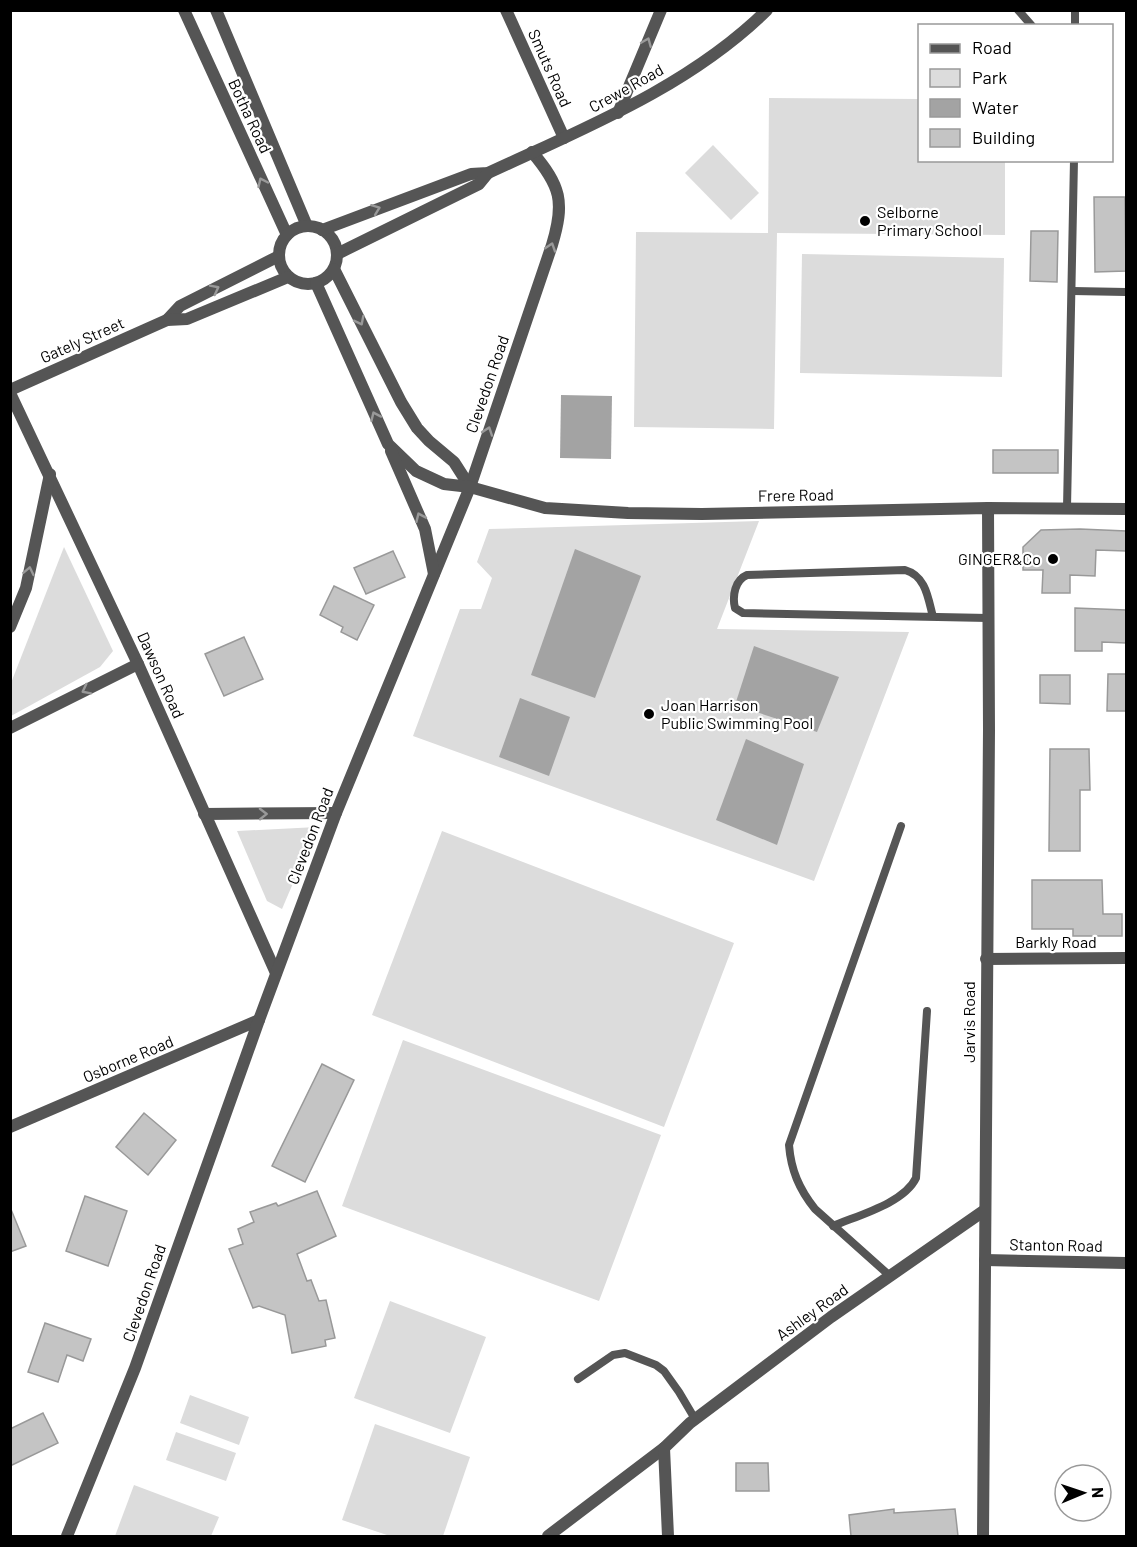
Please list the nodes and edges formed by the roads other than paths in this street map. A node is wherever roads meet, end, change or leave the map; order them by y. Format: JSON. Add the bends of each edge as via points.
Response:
{"nodes":[{"id":1,"x":184,"y":10,"type":"edge"},
{"id":2,"x":216,"y":10,"type":"edge"},
{"id":3,"x":506,"y":10,"type":"edge"},
{"id":4,"x":661,"y":10,"type":"edge"},
{"id":5,"x":767,"y":10,"type":"edge"},
{"id":6,"x":1018,"y":10,"type":"edge"},
{"id":7,"x":1030,"y":24,"type":"edge"},
{"id":8,"x":618,"y":113,"type":"junction"},
{"id":9,"x":564,"y":138,"type":"junction"},
{"id":10,"x":532,"y":152,"type":"junction"},
{"id":11,"x":1074,"y":162,"type":"edge"},
{"id":12,"x":488,"y":173,"type":"junction"},
{"id":13,"x":307,"y":226,"type":"junction"},
{"id":14,"x":322,"y":230,"type":"junction"},
{"id":15,"x":287,"y":236,"type":"junction"},
{"id":16,"x":337,"y":254,"type":"junction"},
{"id":17,"x":279,"y":256,"type":"junction"},
{"id":18,"x":334,"y":269,"type":"junction"},
{"id":19,"x":288,"y":277,"type":"junction"},
{"id":20,"x":316,"y":283,"type":"junction"},
{"id":21,"x":1073,"y":291,"type":"junction"},
{"id":22,"x":1126,"y":292,"type":"edge"},
{"id":23,"x":167,"y":320,"type":"junction"},
{"id":24,"x":10,"y":391,"type":"edge"},
{"id":25,"x":388,"y":444,"type":"junction"},
{"id":26,"x":50,"y":474,"type":"junction"},
{"id":27,"x":470,"y":487,"type":"junction"},
{"id":28,"x":988,"y":508,"type":"junction"},
{"id":29,"x":1067,"y":508,"type":"junction"},
{"id":30,"x":1126,"y":509,"type":"edge"},
{"id":31,"x":434,"y":574,"type":"junction"},
{"id":32,"x":933,"y":617,"type":"junction"},
{"id":33,"x":988,"y":618,"type":"junction"},
{"id":34,"x":10,"y":627,"type":"edge"},
{"id":35,"x":138,"y":664,"type":"junction"},
{"id":36,"x":10,"y":728,"type":"edge"},
{"id":37,"x":336,"y":813,"type":"junction"},
{"id":38,"x":204,"y":814,"type":"junction"},
{"id":39,"x":901,"y":826,"type":"dead end"},
{"id":40,"x":1126,"y":958,"type":"edge"},
{"id":41,"x":986,"y":959,"type":"junction"},
{"id":42,"x":276,"y":973,"type":"junction"},
{"id":43,"x":927,"y":1011,"type":"dead end"},
{"id":44,"x":259,"y":1020,"type":"junction"},
{"id":45,"x":10,"y":1127,"type":"edge"},
{"id":46,"x":985,"y":1210,"type":"junction"},
{"id":47,"x":833,"y":1226,"type":"junction"},
{"id":48,"x":985,"y":1260,"type":"junction"},
{"id":49,"x":1126,"y":1263,"type":"edge"},
{"id":50,"x":890,"y":1276,"type":"junction"},
{"id":51,"x":578,"y":1379,"type":"dead end"},
{"id":52,"x":695,"y":1419,"type":"junction"},
{"id":53,"x":664,"y":1448,"type":"junction"},
{"id":54,"x":67,"y":1536,"type":"edge"},
{"id":55,"x":548,"y":1536,"type":"edge"},
{"id":56,"x":668,"y":1536,"type":"edge"},
{"id":57,"x":983,"y":1536,"type":"edge"}],
"edges":[{"from":15,"to":1,"type":"street","name":"Botha Road","one_way":true},
{"from":2,"to":13,"type":"street","name":"Botha Road"},
{"from":3,"to":9,"type":"street","name":"Smuts Road"},
{"from":8,"to":4,"type":"street","one_way":true},
{"from":5,"to":8,"type":"street","name":"Crewe Road","via":[[720,49]]},
{"from":6,"to":7,"type":"lane"},
{"from":8,"to":9,"type":"street","name":"Crewe Road"},
{"from":9,"to":10,"type":"street","name":"Crewe Road"},
{"from":10,"to":12,"type":"street","name":"Crewe Road"},
{"from":27,"to":10,"type":"street","name":"Clevedon Road","one_way":true,"via":[[558,226],[560,209],[555,182]]},
{"from":11,"to":21,"type":"lane"},
{"from":14,"to":12,"type":"street","name":"Crewe Road","one_way":true,"via":[[471,174]]},
{"from":12,"to":16,"type":"street","name":"Crewe Road","via":[[479,184]]},
{"from":13,"to":14,"type":"street"},
{"from":13,"to":15,"type":"street"},
{"from":14,"to":16,"type":"street","via":[[333,240]]},
{"from":15,"to":17,"type":"street"},
{"from":16,"to":18,"type":"street"},
{"from":17,"to":19,"type":"street"},
{"from":23,"to":17,"type":"street","name":"Gately Street","one_way":true,"via":[[180,306]]},
{"from":18,"to":20,"type":"street"},
{"from":18,"to":27,"type":"street","one_way":true,"via":[[417,428],[454,462]]},
{"from":19,"to":20,"type":"street"},
{"from":19,"to":23,"type":"street","name":"Gately Street","via":[[186,320]]},
{"from":25,"to":20,"type":"street","one_way":true},
{"from":21,"to":22,"type":"lane"},
{"from":21,"to":29,"type":"lane"},
{"from":23,"to":24,"type":"street","name":"Gately Street"},
{"from":24,"to":26,"type":"street","name":"Dawson Road"},
{"from":25,"to":27,"type":"street","name":"Frere Road","via":[[416,471],[444,484]]},
{"from":31,"to":25,"type":"street","one_way":true,"via":[[425,529]]},
{"from":34,"to":26,"type":"street","one_way":true,"via":[[26,588]]},
{"from":26,"to":35,"type":"street","name":"Dawson Road"},
{"from":27,"to":28,"type":"street","name":"Frere Road","via":[[544,508],[628,513]]},
{"from":27,"to":31,"type":"street","name":"Clevedon Road"},
{"from":28,"to":29,"type":"street","name":"Frere Road"},
{"from":28,"to":33,"type":"street","name":"Jarvis Road"},
{"from":29,"to":30,"type":"street","name":"Frere Road"},
{"from":31,"to":37,"type":"street","name":"Clevedon Road"},
{"from":32,"to":32,"type":"lane","via":[[751,613],[738,611],[733,602],[739,581],[747,575],[905,570],[920,578]]},
{"from":32,"to":33,"type":"lane"},
{"from":33,"to":41,"type":"street","name":"Jarvis Road"},
{"from":35,"to":36,"type":"street","one_way":true},
{"from":35,"to":38,"type":"street","name":"Dawson Road"},
{"from":38,"to":37,"type":"street","one_way":true},
{"from":37,"to":42,"type":"street","name":"Clevedon Road"},
{"from":38,"to":42,"type":"street","name":"Dawson Road"},
{"from":39,"to":47,"type":"lane","via":[[789,1145],[798,1186]]},
{"from":40,"to":41,"type":"street","name":"Barkly Road"},
{"from":41,"to":46,"type":"street","name":"Jarvis Road"},
{"from":42,"to":44,"type":"street","name":"Clevedon Road"},
{"from":43,"to":47,"type":"lane","via":[[916,1178],[900,1197]]},
{"from":44,"to":45,"type":"street","name":"Osborne Road"},
{"from":44,"to":54,"type":"street","name":"Clevedon Road","via":[[135,1368]]},
{"from":46,"to":48,"type":"street","name":"Jarvis Road"},
{"from":46,"to":50,"type":"street","name":"Ashley Road"},
{"from":47,"to":50,"type":"lane"},
{"from":48,"to":49,"type":"street","name":"Stanton Road"},
{"from":48,"to":57,"type":"street","name":"Jarvis Road"},
{"from":50,"to":52,"type":"street","name":"Ashley Road"},
{"from":51,"to":52,"type":"lane","via":[[613,1355],[625,1353],[664,1371]]},
{"from":52,"to":53,"type":"street","name":"Ashley Road"},
{"from":53,"to":55,"type":"street","name":"Ashley Road"},
{"from":53,"to":56,"type":"street"}]}
